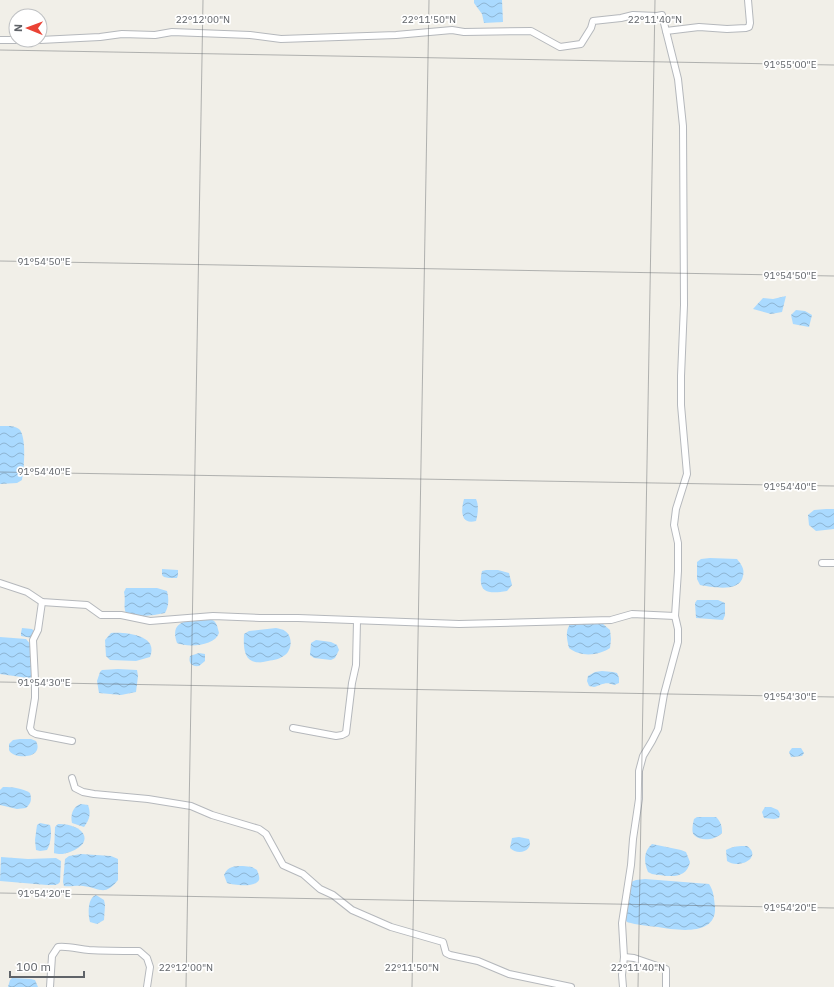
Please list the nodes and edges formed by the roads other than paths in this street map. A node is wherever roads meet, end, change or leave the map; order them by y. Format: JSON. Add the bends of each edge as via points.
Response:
{"nodes":[{"id":1,"x":748,"y":0,"type":"edge"},
{"id":2,"x":666,"y":31,"type":"junction"},
{"id":3,"x":48,"y":40,"type":"edge"},
{"id":4,"x":822,"y":563,"type":"dead end"},
{"id":5,"x":834,"y":563,"type":"edge"},
{"id":6,"x":0,"y":582,"type":"edge"},
{"id":7,"x":42,"y":602,"type":"junction"},
{"id":8,"x":675,"y":616,"type":"junction"},
{"id":9,"x":357,"y":621,"type":"junction"},
{"id":10,"x":293,"y":728,"type":"dead end"},
{"id":11,"x":72,"y":741,"type":"dead end"},
{"id":12,"x":72,"y":778,"type":"dead end"},
{"id":13,"x":624,"y":957,"type":"junction"},
{"id":14,"x":50,"y":987,"type":"edge"},
{"id":15,"x":147,"y":987,"type":"edge"},
{"id":16,"x":571,"y":987,"type":"edge"},
{"id":17,"x":623,"y":987,"type":"edge"},
{"id":18,"x":666,"y":987,"type":"edge"}],
"edges":[{"from":1,"to":2,"type":"street","via":[[749,27],[699,27]]},
{"from":2,"to":3,"type":"street","via":[[662,15],[633,15],[593,21],[581,44],[560,47],[531,31],[452,30],[281,40],[250,35],[172,32],[156,35],[122,34]]},
{"from":2,"to":8,"type":"street","via":[[678,79],[683,126],[684,305],[680,376],[687,474],[676,509],[674,525],[678,543]]},
{"from":4,"to":5,"type":"street"},
{"from":6,"to":7,"type":"street","via":[[27,592]]},
{"from":7,"to":9,"type":"street","via":[[87,605],[101,615],[120,615],[150,621],[213,616]]},
{"from":7,"to":11,"type":"street","via":[[38,630],[33,640],[35,698],[30,728],[36,734]]},
{"from":8,"to":9,"type":"street","via":[[632,614],[611,620],[488,623]]},
{"from":8,"to":13,"type":"street","via":[[678,642],[658,729],[643,756],[639,772],[639,799],[622,923]]},
{"from":9,"to":10,"type":"street","via":[[356,665],[346,733],[336,736]]},
{"from":12,"to":16,"type":"street","via":[[75,788],[83,792],[192,806],[259,829],[266,834],[282,864],[303,874],[320,889],[333,895],[352,910],[391,927],[443,942],[446,953],[450,955],[478,961],[514,976]]},
{"from":13,"to":17,"type":"street"},
{"from":13,"to":18,"type":"street","via":[[666,969]]},
{"from":14,"to":15,"type":"street","via":[[52,956],[58,947],[67,946],[106,951],[139,950],[147,958],[150,967]]}]}
